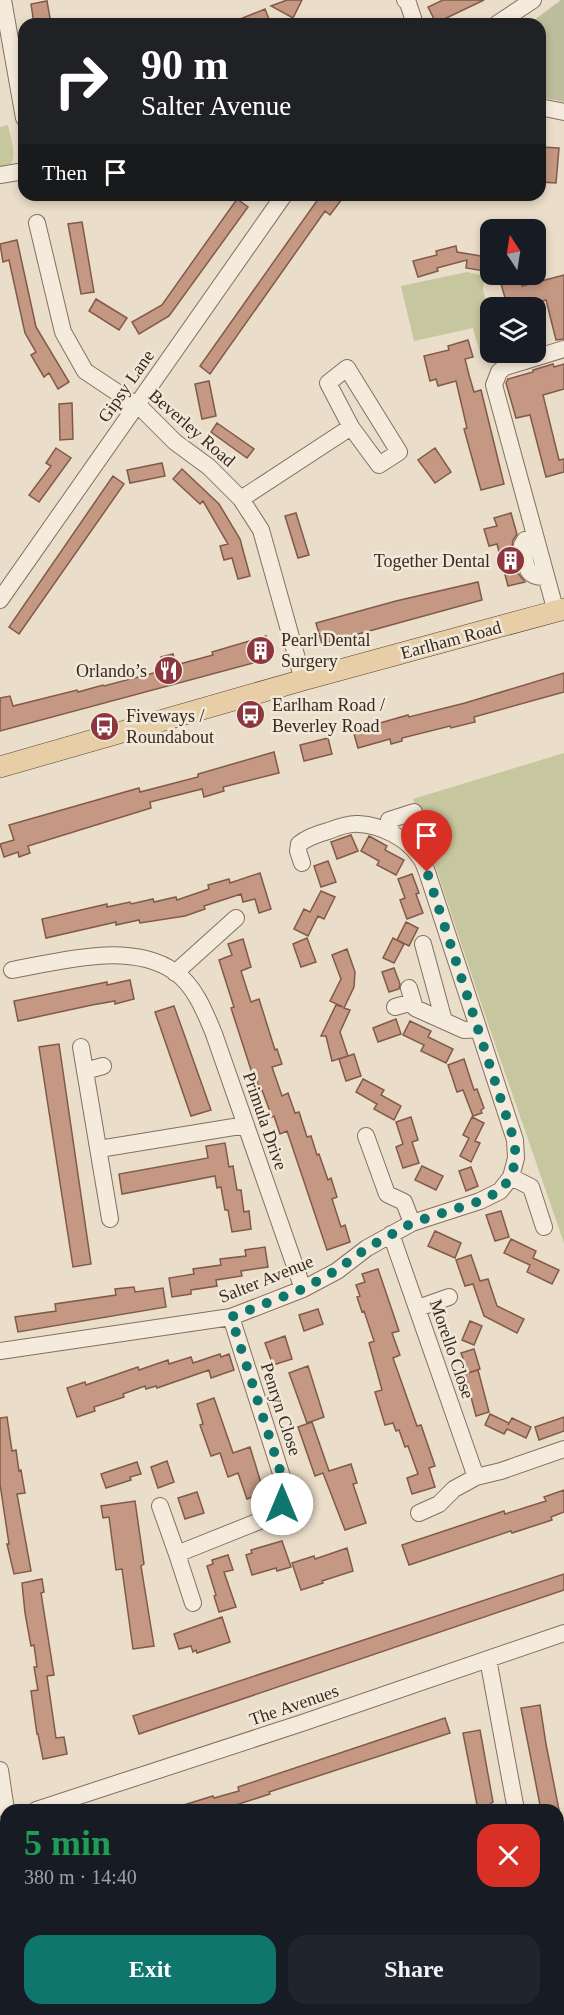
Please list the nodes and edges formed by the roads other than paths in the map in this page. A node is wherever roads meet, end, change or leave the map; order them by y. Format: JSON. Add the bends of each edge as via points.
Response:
{"nodes":[{"id":1,"x":3,"y":0,"type":"edge"},
{"id":2,"x":405,"y":0,"type":"edge"},
{"id":3,"x":533,"y":0,"type":"edge"},
{"id":4,"x":413,"y":18,"type":"edge"},
{"id":5,"x":506,"y":18,"type":"edge"},
{"id":6,"x":18,"y":84,"type":"edge"},
{"id":7,"x":546,"y":108,"type":"edge"},
{"id":8,"x":564,"y":112,"type":"edge"},
{"id":9,"x":18,"y":172,"type":"edge"},
{"id":10,"x":0,"y":175,"type":"edge"},
{"id":11,"x":280,"y":201,"type":"edge"},
{"id":12,"x":37,"y":223,"type":"dead end"},
{"id":13,"x":564,"y":349,"type":"edge"},
{"id":14,"x":136,"y":405,"type":"junction"},
{"id":15,"x":351,"y":427,"type":"junction"},
{"id":16,"x":242,"y":499,"type":"junction"},
{"id":17,"x":2,"y":594,"type":"edge"},
{"id":18,"x":560,"y":610,"type":"edge"},
{"id":19,"x":303,"y":680,"type":"junction"},
{"id":20,"x":0,"y":767,"type":"edge"},
{"id":21,"x":414,"y":812,"type":"dead end"},
{"id":22,"x":391,"y":833,"type":"junction"},
{"id":23,"x":297,"y":856,"type":"dead end"},
{"id":24,"x":236,"y":918,"type":"dead end"},
{"id":25,"x":423,"y":944,"type":"dead end"},
{"id":26,"x":12,"y":970,"type":"dead end"},
{"id":27,"x":175,"y":972,"type":"junction"},
{"id":28,"x":395,"y":1007,"type":"dead end"},
{"id":29,"x":444,"y":1021,"type":"junction"},
{"id":30,"x":478,"y":1029,"type":"junction"},
{"id":31,"x":81,"y":1047,"type":"dead end"},
{"id":32,"x":104,"y":1066,"type":"dead end"},
{"id":33,"x":86,"y":1071,"type":"junction"},
{"id":34,"x":246,"y":1125,"type":"junction"},
{"id":35,"x":366,"y":1136,"type":"dead end"},
{"id":36,"x":99,"y":1149,"type":"junction"},
{"id":37,"x":511,"y":1177,"type":"junction"},
{"id":38,"x":110,"y":1219,"type":"dead end"},
{"id":39,"x":412,"y":1223,"type":"junction"},
{"id":40,"x":543,"y":1227,"type":"dead end"},
{"id":41,"x":392,"y":1234,"type":"junction"},
{"id":42,"x":303,"y":1289,"type":"junction"},
{"id":43,"x":448,"y":1297,"type":"dead end"},
{"id":44,"x":418,"y":1308,"type":"junction"},
{"id":45,"x":231,"y":1317,"type":"junction"},
{"id":46,"x":0,"y":1351,"type":"edge"},
{"id":47,"x":564,"y":1449,"type":"edge"},
{"id":48,"x":476,"y":1477,"type":"junction"},
{"id":49,"x":160,"y":1506,"type":"dead end"},
{"id":50,"x":419,"y":1513,"type":"dead end"},
{"id":51,"x":177,"y":1554,"type":"junction"},
{"id":52,"x":193,"y":1603,"type":"dead end"},
{"id":53,"x":564,"y":1633,"type":"edge"},
{"id":54,"x":488,"y":1659,"type":"junction"},
{"id":55,"x":0,"y":1770,"type":"edge"},
{"id":56,"x":5,"y":1804,"type":"edge"},
{"id":57,"x":54,"y":1804,"type":"edge"},
{"id":58,"x":515,"y":1804,"type":"edge"}],
"edges":[{"from":1,"to":6,"type":"street"},
{"from":2,"to":4,"type":"street"},
{"from":3,"to":5,"type":"street"},
{"from":7,"to":8,"type":"street"},
{"from":9,"to":10,"type":"street"},
{"from":11,"to":14,"type":"street","name":"Gipsy Lane"},
{"from":12,"to":14,"type":"street","name":"Beverley Road","via":[[63,332],[85,371]]},
{"from":13,"to":18,"type":"street","name":"Earlham Road","via":[[505,367],[494,385],[535,536],[537,579]]},
{"from":14,"to":16,"type":"street","name":"Beverley Road"},
{"from":14,"to":17,"type":"street","name":"Gipsy Lane"},
{"from":15,"to":15,"type":"street","via":[[328,382],[347,368],[399,452],[379,465]]},
{"from":15,"to":16,"type":"street"},
{"from":16,"to":19,"type":"street","name":"Beverley Road","via":[[261,530]]},
{"from":18,"to":19,"type":"main road","name":"Earlham Road"},
{"from":19,"to":20,"type":"main road","name":"Earlham Road"},
{"from":21,"to":22,"type":"street","via":[[389,820]]},
{"from":22,"to":23,"type":"street","via":[[374,826],[344,825],[307,838],[299,844]]},
{"from":22,"to":30,"type":"street","via":[[420,856]]},
{"from":24,"to":27,"type":"street"},
{"from":25,"to":29,"type":"street"},
{"from":26,"to":27,"type":"street","name":"Primula Drive","via":[[34,958],[106,955],[157,962]]},
{"from":27,"to":34,"type":"street","name":"Primula Drive","via":[[202,1007]]},
{"from":28,"to":29,"type":"street","via":[[411,995],[415,1008]]},
{"from":29,"to":30,"type":"street","via":[[464,1030]]},
{"from":30,"to":37,"type":"street","via":[[514,1140],[516,1158]]},
{"from":31,"to":33,"type":"street"},
{"from":32,"to":33,"type":"street"},
{"from":33,"to":36,"type":"street"},
{"from":34,"to":36,"type":"street"},
{"from":34,"to":42,"type":"street","name":"Primula Drive"},
{"from":35,"to":39,"type":"street","via":[[387,1194],[404,1202]]},
{"from":36,"to":38,"type":"street"},
{"from":37,"to":39,"type":"street","name":"Salter Avenue","via":[[500,1191],[480,1201]]},
{"from":37,"to":40,"type":"street","via":[[531,1187]]},
{"from":39,"to":41,"type":"street","name":"Salter Avenue"},
{"from":41,"to":42,"type":"street","name":"Salter Avenue"},
{"from":41,"to":44,"type":"street","name":"Morello Close"},
{"from":42,"to":45,"type":"street","name":"Salter Avenue"},
{"from":43,"to":44,"type":"street"},
{"from":44,"to":48,"type":"street","name":"Morello Close"},
{"from":45,"to":46,"type":"street","name":"Salter Avenue"},
{"from":45,"to":51,"type":"street","name":"Penryn Close","via":[[285,1486],[282,1504],[267,1518]]},
{"from":47,"to":48,"type":"street"},
{"from":48,"to":50,"type":"street","via":[[454,1489],[440,1504]]},
{"from":49,"to":51,"type":"street"},
{"from":51,"to":52,"type":"street"},
{"from":53,"to":54,"type":"street","name":"The Avenues"},
{"from":54,"to":57,"type":"street","name":"The Avenues"},
{"from":54,"to":58,"type":"street"},
{"from":55,"to":56,"type":"street"}]}
